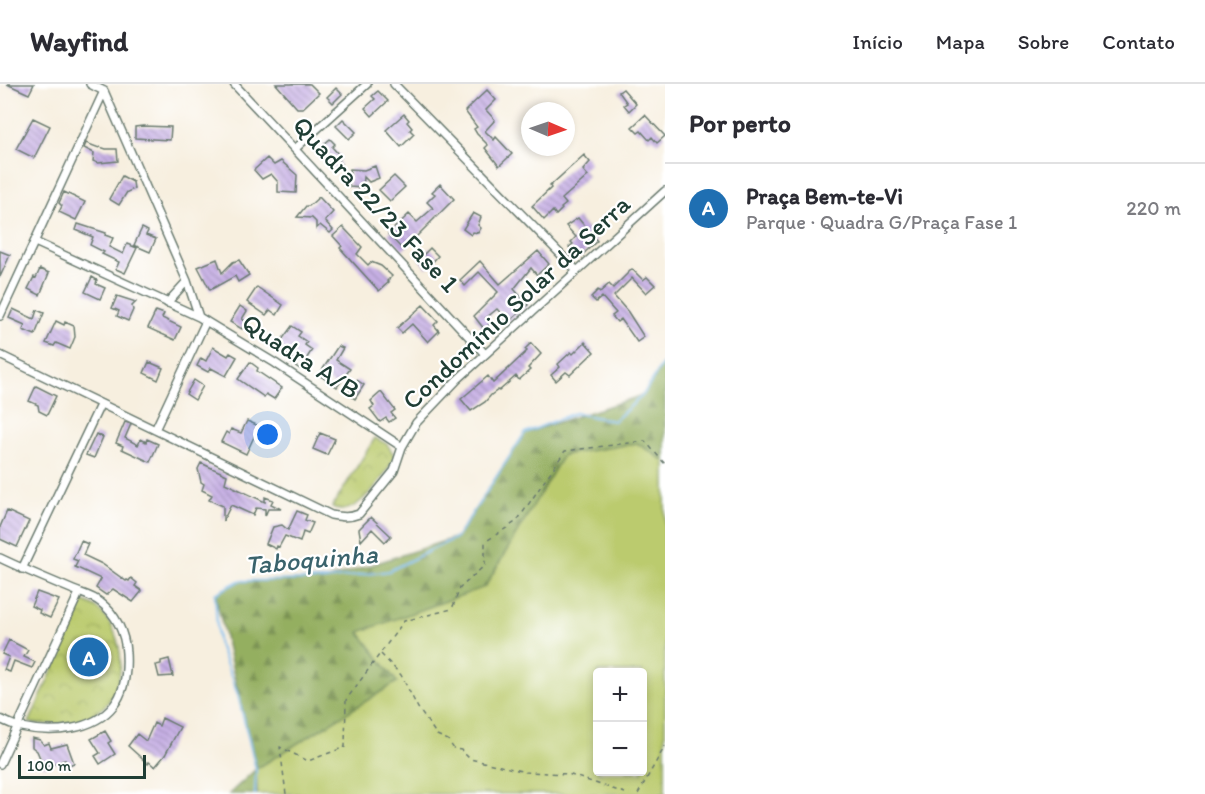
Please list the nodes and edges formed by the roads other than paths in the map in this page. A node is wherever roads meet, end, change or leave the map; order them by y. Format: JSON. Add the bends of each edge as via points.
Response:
{"nodes":[{"id":1,"x":90,"y":84,"type":"edge"},
{"id":2,"x":234,"y":84,"type":"edge"},
{"id":3,"x":367,"y":84,"type":"edge"},
{"id":4,"x":394,"y":84,"type":"edge"},
{"id":5,"x":104,"y":91,"type":"junction"},
{"id":6,"x":296,"y":148,"type":"junction"},
{"id":7,"x":665,"y":191,"type":"edge"},
{"id":8,"x":35,"y":242,"type":"junction"},
{"id":9,"x":577,"y":271,"type":"junction"},
{"id":10,"x":187,"y":281,"type":"junction"},
{"id":11,"x":167,"y":303,"type":"junction"},
{"id":12,"x":0,"y":316,"type":"edge"},
{"id":13,"x":199,"y":317,"type":"junction"},
{"id":14,"x":206,"y":321,"type":"junction"},
{"id":15,"x":485,"y":354,"type":"junction"},
{"id":16,"x":0,"y":355,"type":"edge"},
{"id":17,"x":100,"y":405,"type":"junction"},
{"id":18,"x":155,"y":430,"type":"junction"},
{"id":19,"x":402,"y":447,"type":"junction"},
{"id":20,"x":0,"y":558,"type":"edge"},
{"id":21,"x":22,"y":569,"type":"junction"},
{"id":22,"x":79,"y":593,"type":"junction"},
{"id":23,"x":0,"y":719,"type":"edge"},
{"id":24,"x":18,"y":727,"type":"junction"},
{"id":25,"x":0,"y":764,"type":"edge"}],
"edges":[{"from":1,"to":5,"type":"street"},
{"from":2,"to":6,"type":"street","name":"Quadra 22/23 Fase 1"},
{"from":3,"to":6,"type":"street"},
{"from":4,"to":9,"type":"street"},
{"from":5,"to":8,"type":"street"},
{"from":5,"to":10,"type":"street"},
{"from":6,"to":15,"type":"street","name":"Quadra 22/23 Fase 1"},
{"from":7,"to":9,"type":"street","name":"Condomínio Solar da Serra"},
{"from":8,"to":11,"type":"street","name":"Quadra A/B"},
{"from":8,"to":12,"type":"street"},
{"from":9,"to":15,"type":"street","name":"Condomínio Solar da Serra"},
{"from":10,"to":11,"type":"street"},
{"from":10,"to":13,"type":"street"},
{"from":11,"to":13,"type":"street","name":"Quadra A/B"},
{"from":13,"to":14,"type":"street","name":"Quadra A/B"},
{"from":14,"to":18,"type":"street"},
{"from":14,"to":19,"type":"street","name":"Quadra A/B"},
{"from":15,"to":19,"type":"street","name":"Condomínio Solar da Serra","via":[[416,423]]},
{"from":16,"to":17,"type":"street","name":"Condomínio Solar da Serra"},
{"from":17,"to":18,"type":"street","name":"Condomínio Solar da Serra"},
{"from":17,"to":21,"type":"street"},
{"from":18,"to":19,"type":"street","name":"Condomínio Solar da Serra","via":[[344,518],[359,514],[372,499],[394,471]]},
{"from":20,"to":21,"type":"street"},
{"from":21,"to":22,"type":"street"},
{"from":22,"to":24,"type":"street"},
{"from":22,"to":24,"type":"street","via":[[99,601],[120,626],[126,655],[122,689],[114,705],[86,725],[48,730]]},
{"from":23,"to":24,"type":"street"},
{"from":24,"to":25,"type":"street"}]}
